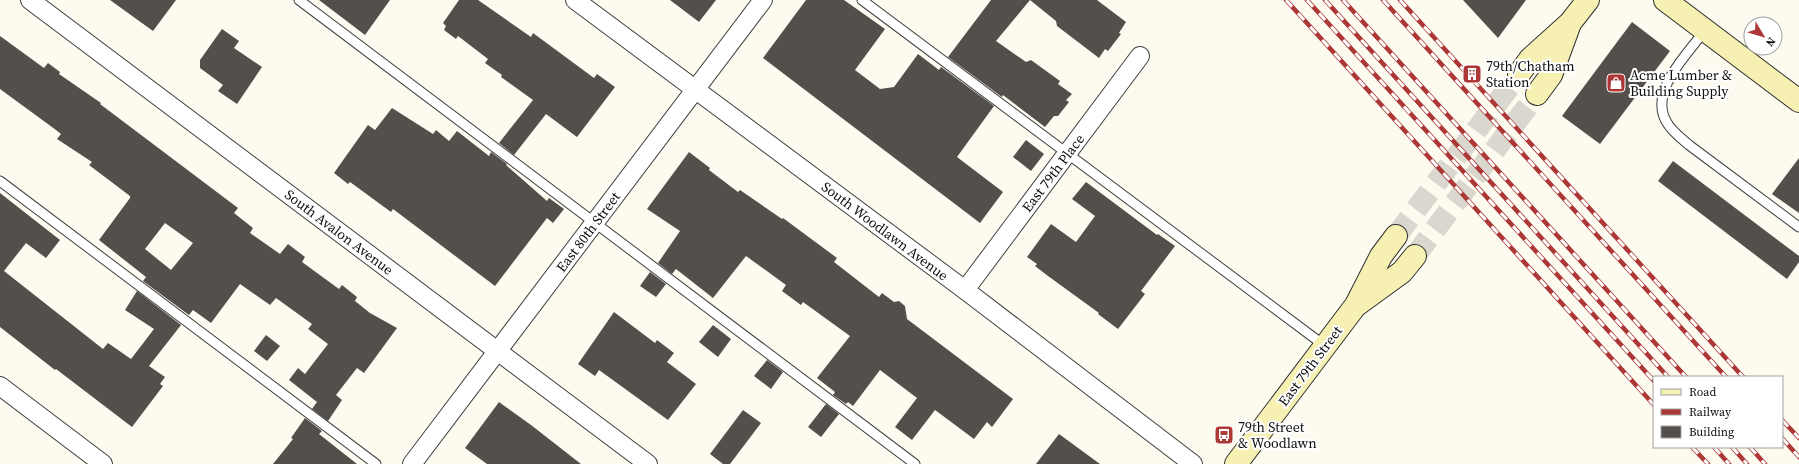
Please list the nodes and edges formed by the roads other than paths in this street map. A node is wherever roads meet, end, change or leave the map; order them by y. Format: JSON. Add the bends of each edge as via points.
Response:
{"nodes":[{"id":1,"x":30,"y":0,"type":"edge"},
{"id":2,"x":299,"y":0,"type":"edge"},
{"id":3,"x":575,"y":0,"type":"edge"},
{"id":4,"x":763,"y":0,"type":"edge"},
{"id":5,"x":862,"y":0,"type":"edge"},
{"id":6,"x":1588,"y":0,"type":"edge"},
{"id":7,"x":1665,"y":0,"type":"edge"},
{"id":8,"x":1570,"y":23,"type":"junction"},
{"id":9,"x":1705,"y":30,"type":"junction"},
{"id":10,"x":1140,"y":56,"type":"dead end"},
{"id":11,"x":1519,"y":74,"type":"tunnel mouth"},
{"id":12,"x":695,"y":90,"type":"junction"},
{"id":13,"x":1537,"y":94,"type":"tunnel mouth"},
{"id":14,"x":1799,"y":101,"type":"edge"},
{"id":15,"x":1067,"y":154,"type":"junction"},
{"id":16,"x":0,"y":181,"type":"edge"},
{"id":17,"x":595,"y":222,"type":"junction"},
{"id":18,"x":1799,"y":227,"type":"edge"},
{"id":19,"x":1396,"y":236,"type":"tunnel mouth"},
{"id":20,"x":1415,"y":256,"type":"tunnel mouth"},
{"id":21,"x":965,"y":290,"type":"junction"},
{"id":22,"x":1356,"y":305,"type":"junction"},
{"id":23,"x":1325,"y":346,"type":"junction"},
{"id":24,"x":497,"y":351,"type":"junction"},
{"id":25,"x":0,"y":386,"type":"edge"},
{"id":26,"x":102,"y":464,"type":"edge"},
{"id":27,"x":376,"y":464,"type":"edge"},
{"id":28,"x":412,"y":464,"type":"edge"},
{"id":29,"x":648,"y":464,"type":"edge"},
{"id":30,"x":915,"y":464,"type":"edge"},
{"id":31,"x":1193,"y":464,"type":"edge"},
{"id":32,"x":1236,"y":464,"type":"edge"}],
"edges":[{"from":1,"to":24,"type":"street","name":"South Avalon Avenue"},
{"from":2,"to":17,"type":"lane"},
{"from":3,"to":12,"type":"street","name":"South Woodlawn Avenue"},
{"from":4,"to":12,"type":"street","name":"East 80th Street"},
{"from":5,"to":15,"type":"lane"},
{"from":6,"to":8,"type":"main road"},
{"from":7,"to":9,"type":"main road"},
{"from":8,"to":11,"type":"main road","via":[[1530,59]]},
{"from":8,"to":13,"type":"main road","via":[[1552,75]]},
{"from":9,"to":14,"type":"main road"},
{"from":9,"to":18,"type":"lane","via":[[1662,92],[1661,108],[1666,121],[1689,145]]},
{"from":10,"to":15,"type":"street","name":"East 79th Place"},
{"from":12,"to":17,"type":"street","name":"East 80th Street"},
{"from":12,"to":21,"type":"street","name":"South Woodlawn Avenue"},
{"from":15,"to":21,"type":"street","name":"East 79th Place"},
{"from":15,"to":23,"type":"lane"},
{"from":16,"to":27,"type":"lane"},
{"from":17,"to":24,"type":"street","name":"East 80th Street"},
{"from":17,"to":30,"type":"lane"},
{"from":19,"to":22,"type":"main road","name":"East 79th Street","via":[[1381,256]]},
{"from":20,"to":22,"type":"main road","name":"East 79th Street","via":[[1402,272]]},
{"from":21,"to":31,"type":"street","name":"South Woodlawn Avenue"},
{"from":22,"to":23,"type":"main road","name":"East 79th Street"},
{"from":23,"to":32,"type":"main road","name":"East 79th Street"},
{"from":24,"to":28,"type":"street","name":"East 80th Street"},
{"from":24,"to":29,"type":"street","name":"South Avalon Avenue"},
{"from":25,"to":26,"type":"street"}]}
